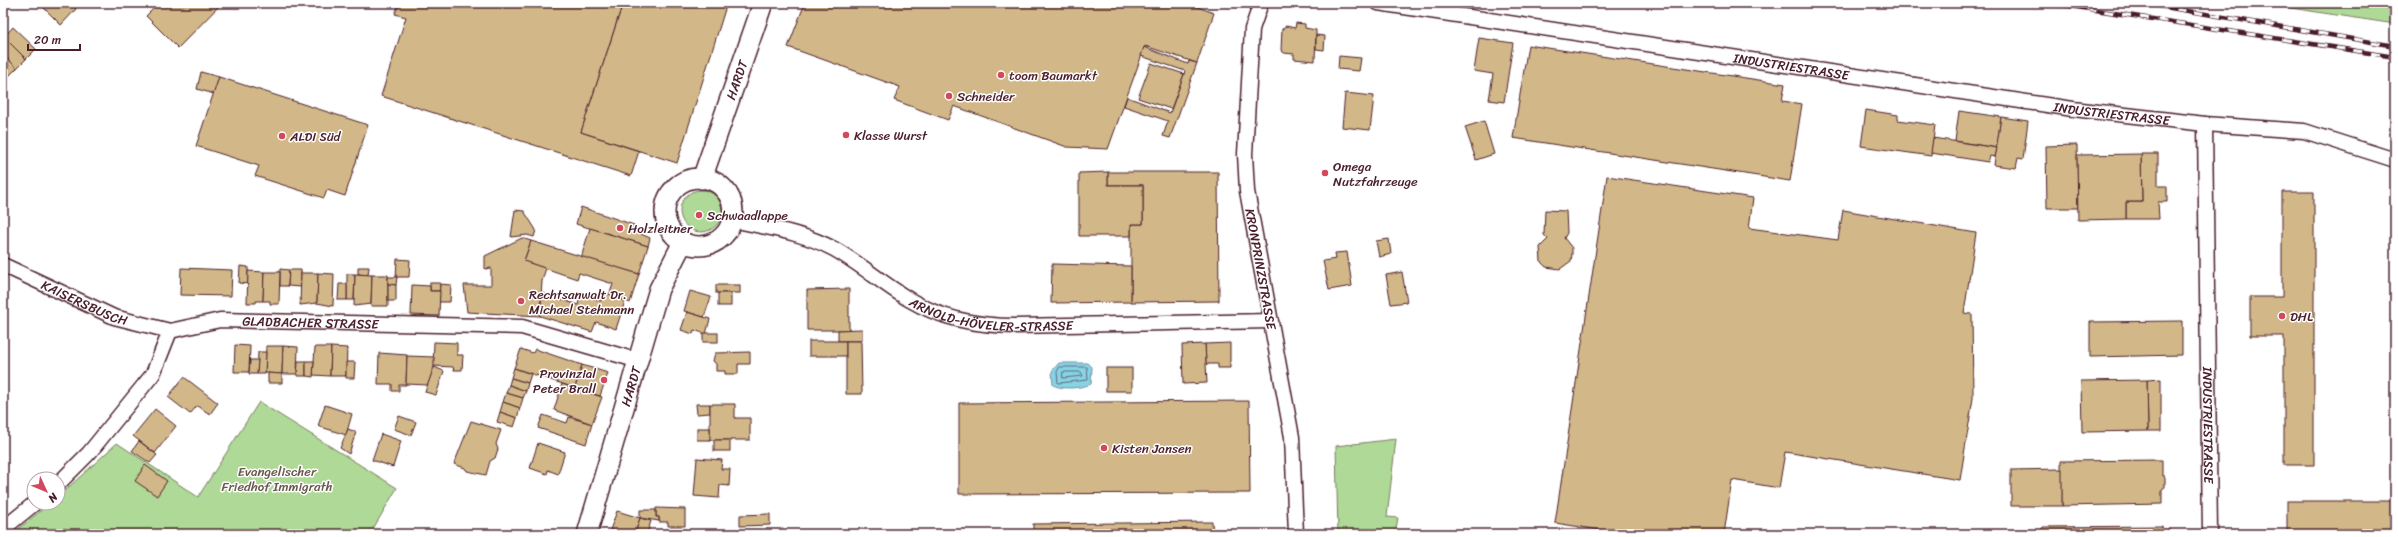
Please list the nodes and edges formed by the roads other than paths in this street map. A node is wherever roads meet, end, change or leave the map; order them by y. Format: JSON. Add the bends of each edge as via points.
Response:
{"nodes":[{"id":1,"x":763,"y":3,"type":"edge"},
{"id":2,"x":1261,"y":3,"type":"edge"},
{"id":3,"x":1378,"y":3,"type":"edge"},
{"id":4,"x":2205,"y":124,"type":"junction"},
{"id":5,"x":2395,"y":160,"type":"edge"},
{"id":6,"x":702,"y":179,"type":"junction"},
{"id":7,"x":732,"y":220,"type":"junction"},
{"id":8,"x":683,"y":242,"type":"junction"},
{"id":9,"x":3,"y":265,"type":"edge"},
{"id":10,"x":1271,"y":321,"type":"junction"},
{"id":11,"x":170,"y":331,"type":"junction"},
{"id":12,"x":639,"y":361,"type":"junction"},
{"id":13,"x":66,"y":476,"type":"edge"},
{"id":14,"x":26,"y":510,"type":"edge"},
{"id":15,"x":3,"y":529,"type":"edge"},
{"id":16,"x":587,"y":534,"type":"edge"},
{"id":17,"x":1296,"y":534,"type":"edge"},
{"id":18,"x":2210,"y":534,"type":"edge"}],
"edges":[{"from":1,"to":6,"type":"main road","name":"HARDT"},
{"from":2,"to":10,"type":"street","name":"KRONPRINZSTRASSE","via":[[1252,29],[1245,154],[1247,191]]},
{"from":3,"to":4,"type":"street","name":"INDUSTRIESTRASSE","via":[[2073,109]]},
{"from":4,"to":5,"type":"street","name":"INDUSTRIESTRASSE","via":[[2304,131]]},
{"from":4,"to":18,"type":"street","name":"INDUSTRIESTRASSE"},
{"from":6,"to":7,"type":"main road","via":[[716,183],[727,193],[732,206]]},
{"from":6,"to":8,"type":"main road","via":[[694,179],[674,189],[667,203],[666,221],[676,237]]},
{"from":7,"to":8,"type":"main road","via":[[722,238],[713,244],[703,246]]},
{"from":7,"to":10,"type":"street","name":"ARNOLD-HÖVELER-STRASSE","via":[[805,236],[834,249],[911,300],[940,314],[981,324],[1016,326]]},
{"from":8,"to":12,"type":"main road","name":"HARDT","via":[[660,289]]},
{"from":9,"to":11,"type":"street","name":"KAISERSBUSCH","via":[[114,317]]},
{"from":10,"to":17,"type":"street","name":"KRONPRINZSTRASSE","via":[[1292,437]]},
{"from":11,"to":12,"type":"street","name":"GLADBACHER STRASSE","via":[[220,320],[522,327]]},
{"from":11,"to":13,"type":"street","via":[[152,374],[89,453]]},
{"from":12,"to":16,"type":"main road","name":"HARDT"},
{"from":14,"to":15,"type":"street"}]}
